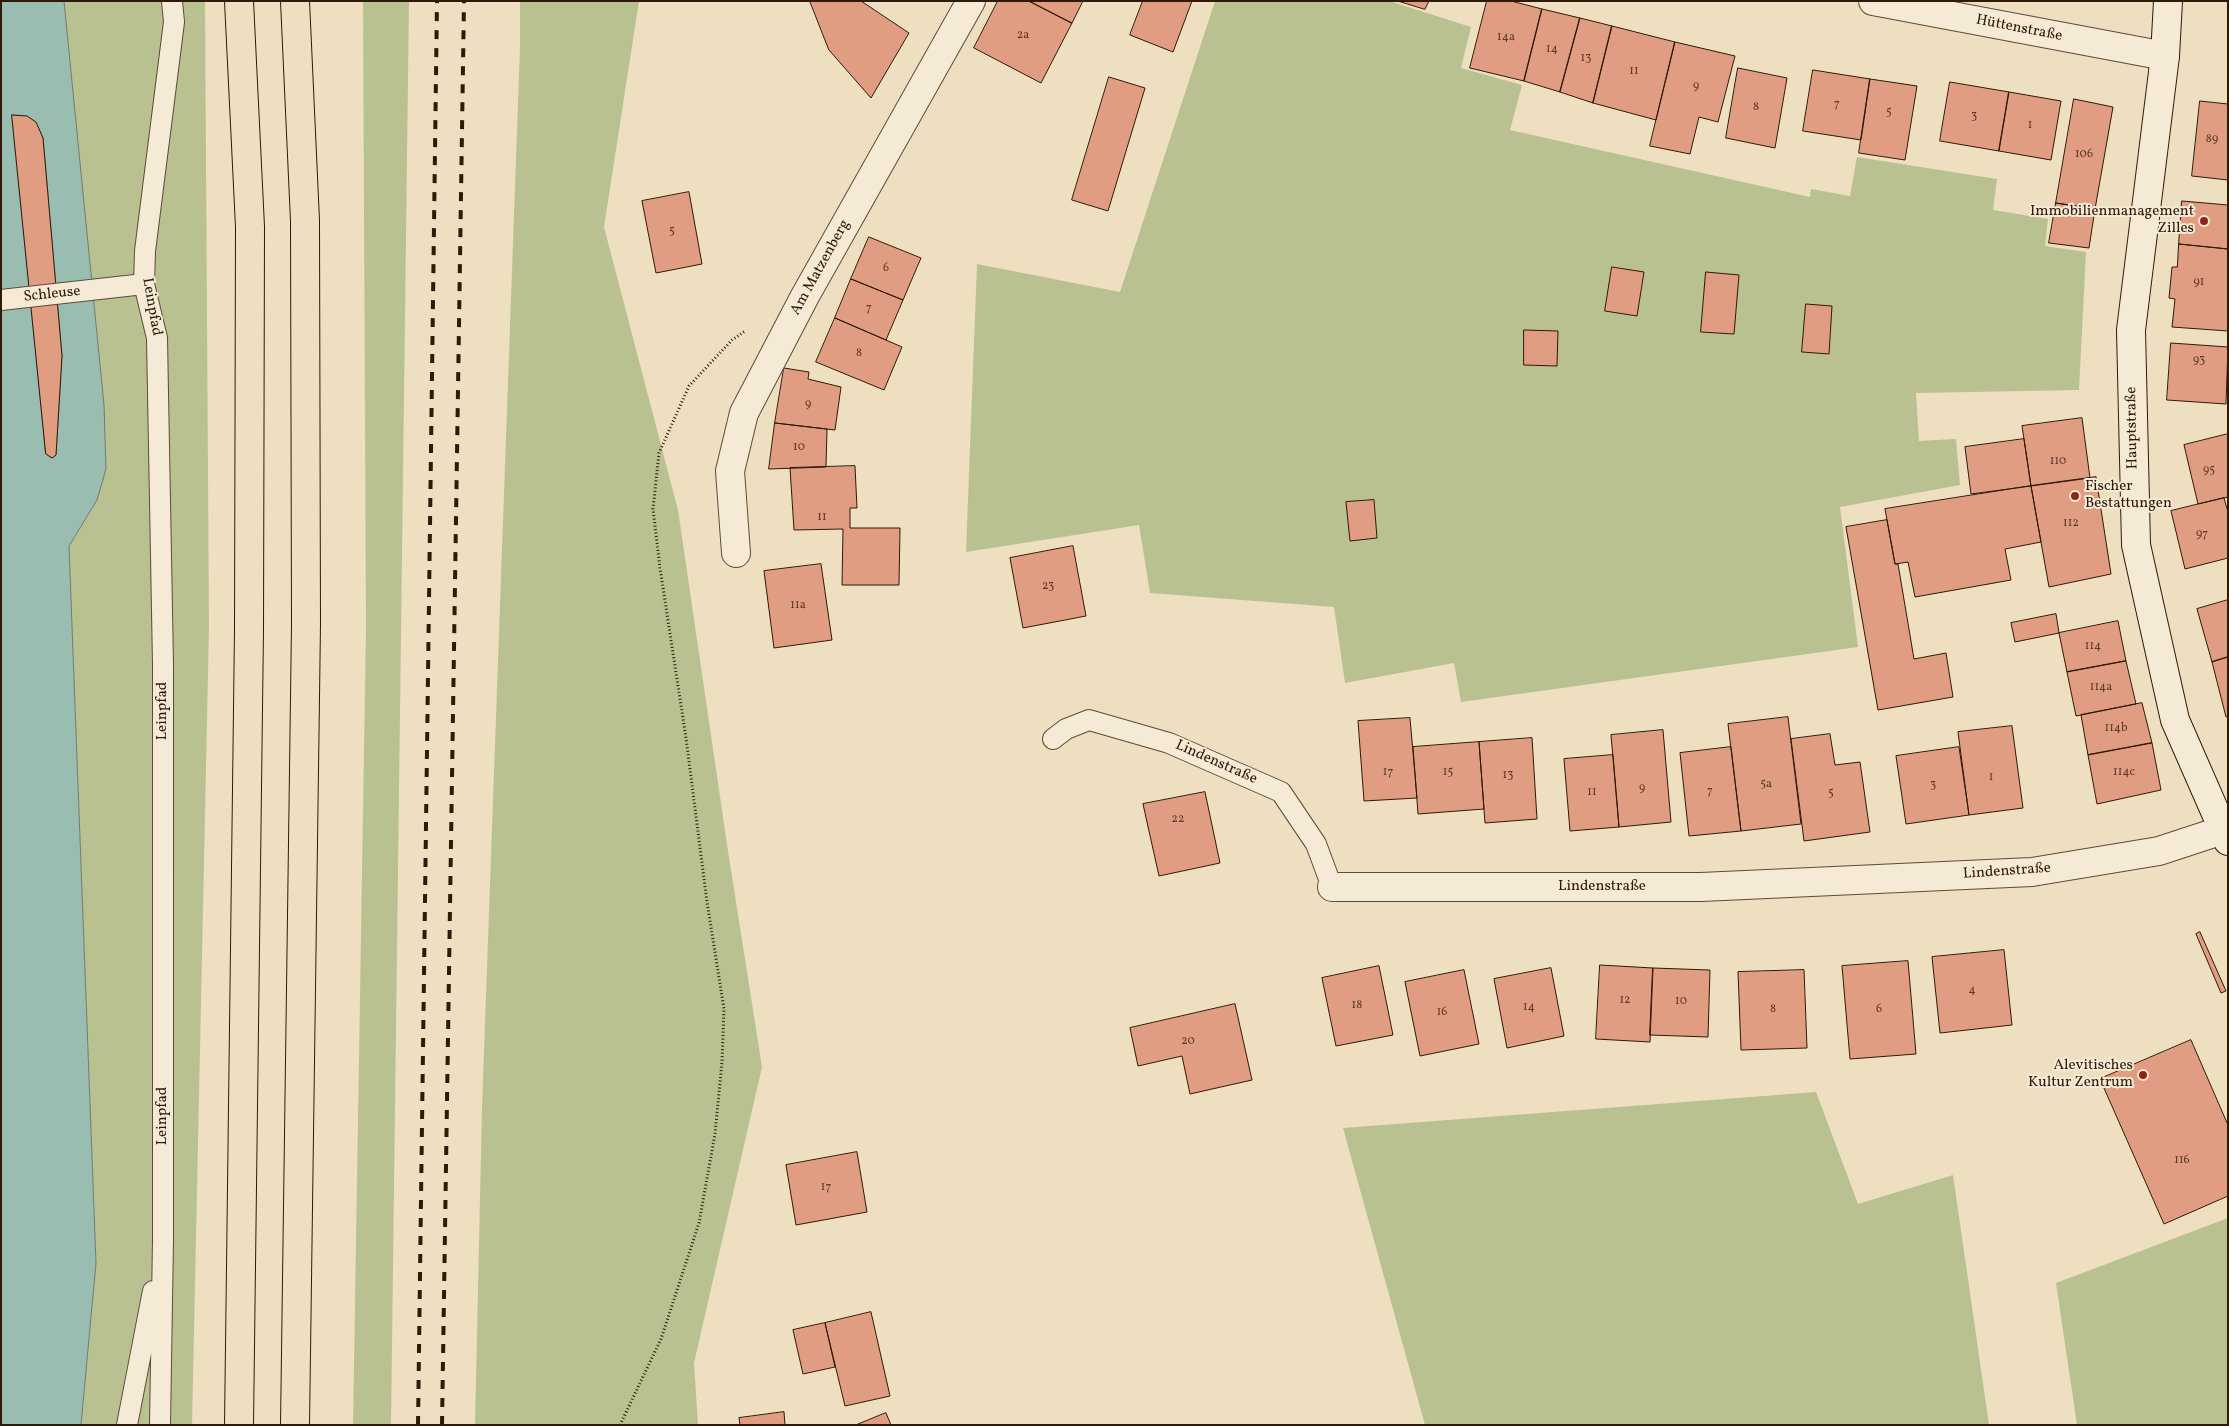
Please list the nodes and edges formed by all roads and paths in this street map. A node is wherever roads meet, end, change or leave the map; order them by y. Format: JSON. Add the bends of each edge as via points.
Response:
{"nodes":[{"id":1,"x":172,"y":1,"type":"edge"},
{"id":2,"x":238,"y":1,"type":"edge"},
{"id":3,"x":295,"y":1,"type":"edge"},
{"id":4,"x":971,"y":1,"type":"edge"},
{"id":5,"x":1872,"y":1,"type":"edge"},
{"id":6,"x":2168,"y":1,"type":"edge"},
{"id":7,"x":2165,"y":56,"type":"junction"},
{"id":8,"x":144,"y":284,"type":"junction"},
{"id":9,"x":1,"y":300,"type":"edge"},
{"id":10,"x":746,"y":330,"type":"dead end"},
{"id":11,"x":736,"y":553,"type":"dead end"},
{"id":12,"x":1053,"y":739,"type":"dead end"},
{"id":13,"x":2225,"y":836,"type":"edge"},
{"id":14,"x":1332,"y":887,"type":"joint"},
{"id":15,"x":163,"y":1240,"type":"junction"},
{"id":16,"x":127,"y":1425,"type":"edge"},
{"id":17,"x":160,"y":1425,"type":"edge"},
{"id":18,"x":239,"y":1425,"type":"edge"},
{"id":19,"x":296,"y":1425,"type":"edge"},
{"id":20,"x":620,"y":1425,"type":"edge"}],
"edges":[{"from":1,"to":8,"type":"lane","name":"Leinpfad","via":[[174,22],[145,251]]},
{"from":2,"to":18,"type":"highway","via":[[250,227]]},
{"from":3,"to":19,"type":"highway","via":[[305,221],[306,575]]},
{"from":4,"to":11,"type":"street","name":"Am Matzenberg","via":[[805,296],[744,413],[730,471]]},
{"from":5,"to":7,"type":"street","name":"Hüttenstraße"},
{"from":6,"to":7,"type":"street","name":"Hauptstraße"},
{"from":7,"to":13,"type":"street","name":"Hauptstraße","via":[[2131,330],[2136,545],[2175,720]]},
{"from":8,"to":9,"type":"lane","name":"Schleuse"},
{"from":8,"to":15,"type":"lane","name":"Leinpfad","via":[[158,338],[163,665]]},
{"from":10,"to":20,"type":"path","via":[[732,340],[689,386],[658,453],[653,509],[724,1009],[722,1062],[715,1134],[699,1223],[661,1339]]},
{"from":12,"to":14,"type":"lane","name":"Lindenstraße","via":[[1066,729],[1089,720],[1169,742],[1281,792],[1316,844]]},
{"from":13,"to":14,"type":"street","name":"Lindenstraße","via":[[2159,851],[2032,872],[1701,887]]},
{"from":15,"to":16,"type":"lane"},
{"from":15,"to":17,"type":"lane","name":"Leinpfad"}]}
